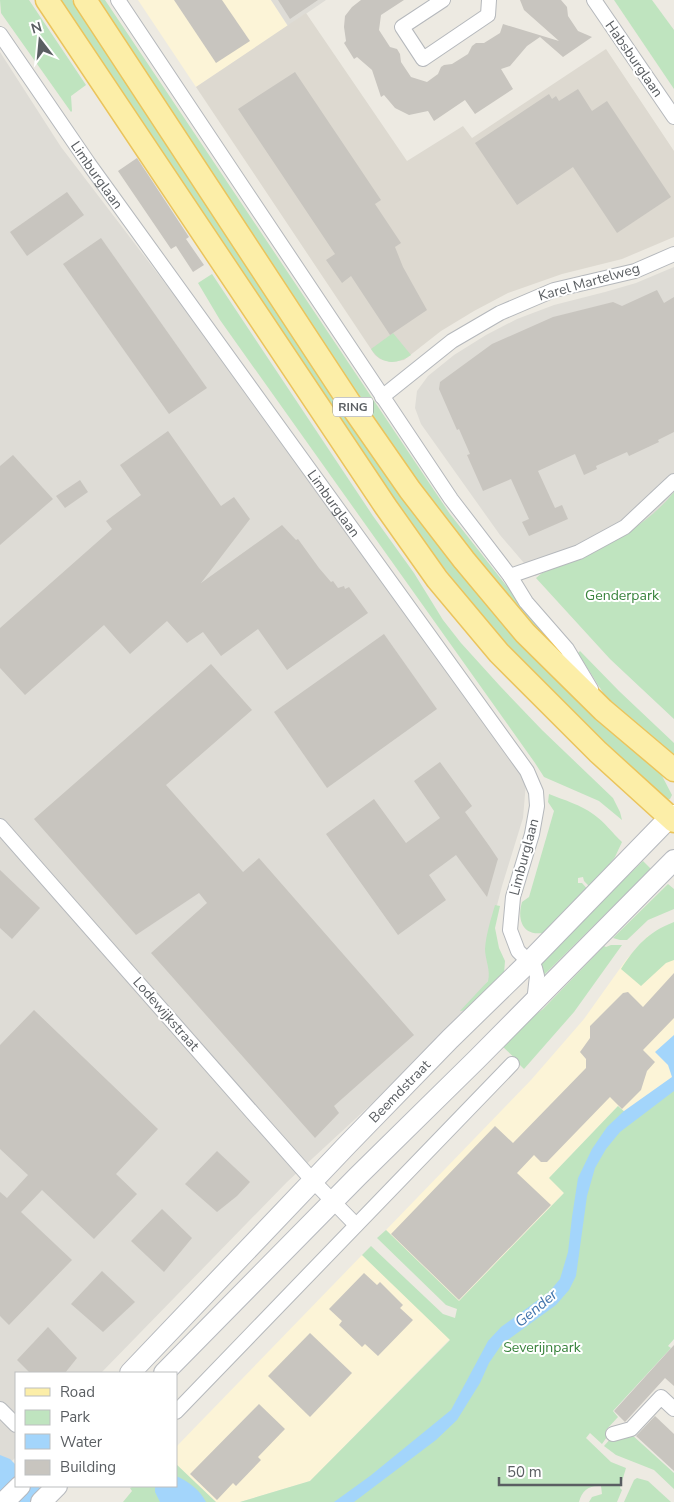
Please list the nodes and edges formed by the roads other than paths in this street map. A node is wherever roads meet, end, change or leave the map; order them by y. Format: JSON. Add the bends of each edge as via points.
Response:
{"nodes":[{"id":1,"x":47,"y":0,"type":"edge"},
{"id":2,"x":85,"y":0,"type":"edge"},
{"id":3,"x":118,"y":0,"type":"edge"},
{"id":4,"x":443,"y":0,"type":"edge"},
{"id":5,"x":489,"y":0,"type":"edge"},
{"id":6,"x":594,"y":0,"type":"edge"},
{"id":7,"x":0,"y":34,"type":"edge"},
{"id":8,"x":674,"y":117,"type":"edge"},
{"id":9,"x":674,"y":254,"type":"edge"},
{"id":10,"x":382,"y":397,"type":"junction"},
{"id":11,"x":674,"y":482,"type":"edge"},
{"id":12,"x":510,"y":576,"type":"junction"},
{"id":13,"x":603,"y":710,"type":"junction"},
{"id":14,"x":674,"y":770,"type":"edge"},
{"id":15,"x":673,"y":818,"type":"edge"},
{"id":16,"x":0,"y":826,"type":"edge"},
{"id":17,"x":674,"y":860,"type":"edge"},
{"id":18,"x":529,"y":962,"type":"junction"},
{"id":19,"x":534,"y":1002,"type":"junction"},
{"id":20,"x":512,"y":1064,"type":"dead end"},
{"id":21,"x":313,"y":1181,"type":"junction"},
{"id":22,"x":333,"y":1202,"type":"junction"},
{"id":23,"x":356,"y":1225,"type":"junction"},
{"id":24,"x":131,"y":1372,"type":"edge"},
{"id":25,"x":165,"y":1372,"type":"edge"},
{"id":26,"x":674,"y":1409,"type":"edge"},
{"id":27,"x":0,"y":1410,"type":"edge"},
{"id":28,"x":178,"y":1410,"type":"edge"},
{"id":29,"x":15,"y":1424,"type":"edge"},
{"id":30,"x":613,"y":1434,"type":"dead end"},
{"id":31,"x":19,"y":1487,"type":"edge"},
{"id":32,"x":4,"y":1502,"type":"edge"}],
"edges":[{"from":1,"to":15,"type":"main road","number":"RING","via":[[380,499],[437,579],[498,653],[598,752]]},
{"from":2,"to":13,"type":"main road","number":"RING","via":[[410,490],[525,633]]},
{"from":3,"to":10,"type":"street"},
{"from":4,"to":5,"type":"street","via":[[402,27],[423,59],[488,15]]},
{"from":6,"to":8,"type":"street","name":"Habsburglaan"},
{"from":7,"to":18,"type":"street","name":"Limburglaan","via":[[89,164],[527,771],[536,792],[537,806],[513,897],[510,930],[518,951]]},
{"from":9,"to":10,"type":"street","name":"Karel Martelweg","via":[[635,270],[554,290],[500,313],[452,342]]},
{"from":10,"to":12,"type":"street","via":[[451,499]]},
{"from":11,"to":12,"type":"street","via":[[625,527],[579,552]]},
{"from":12,"to":13,"type":"street","via":[[526,602],[567,649]]},
{"from":13,"to":14,"type":"main road","number":"RING"},
{"from":15,"to":18,"type":"main road","name":"Beemdstraat"},
{"from":16,"to":21,"type":"street","name":"Lodewijkstraat"},
{"from":17,"to":19,"type":"main road"},
{"from":18,"to":19,"type":"street","name":"Limburglaan","via":[[536,968],[537,976]]},
{"from":18,"to":21,"type":"main road","name":"Beemdstraat"},
{"from":19,"to":22,"type":"main road"},
{"from":20,"to":23,"type":"street"},
{"from":21,"to":22,"type":"street","name":"Lodewijkstraat"},
{"from":21,"to":24,"type":"main road","name":"Beemdstraat"},
{"from":22,"to":23,"type":"street"},
{"from":22,"to":25,"type":"main road"},
{"from":23,"to":28,"type":"street"},
{"from":26,"to":30,"type":"street","via":[[661,1398],[630,1429]]},
{"from":27,"to":29,"type":"street"},
{"from":31,"to":32,"type":"main road"}]}
